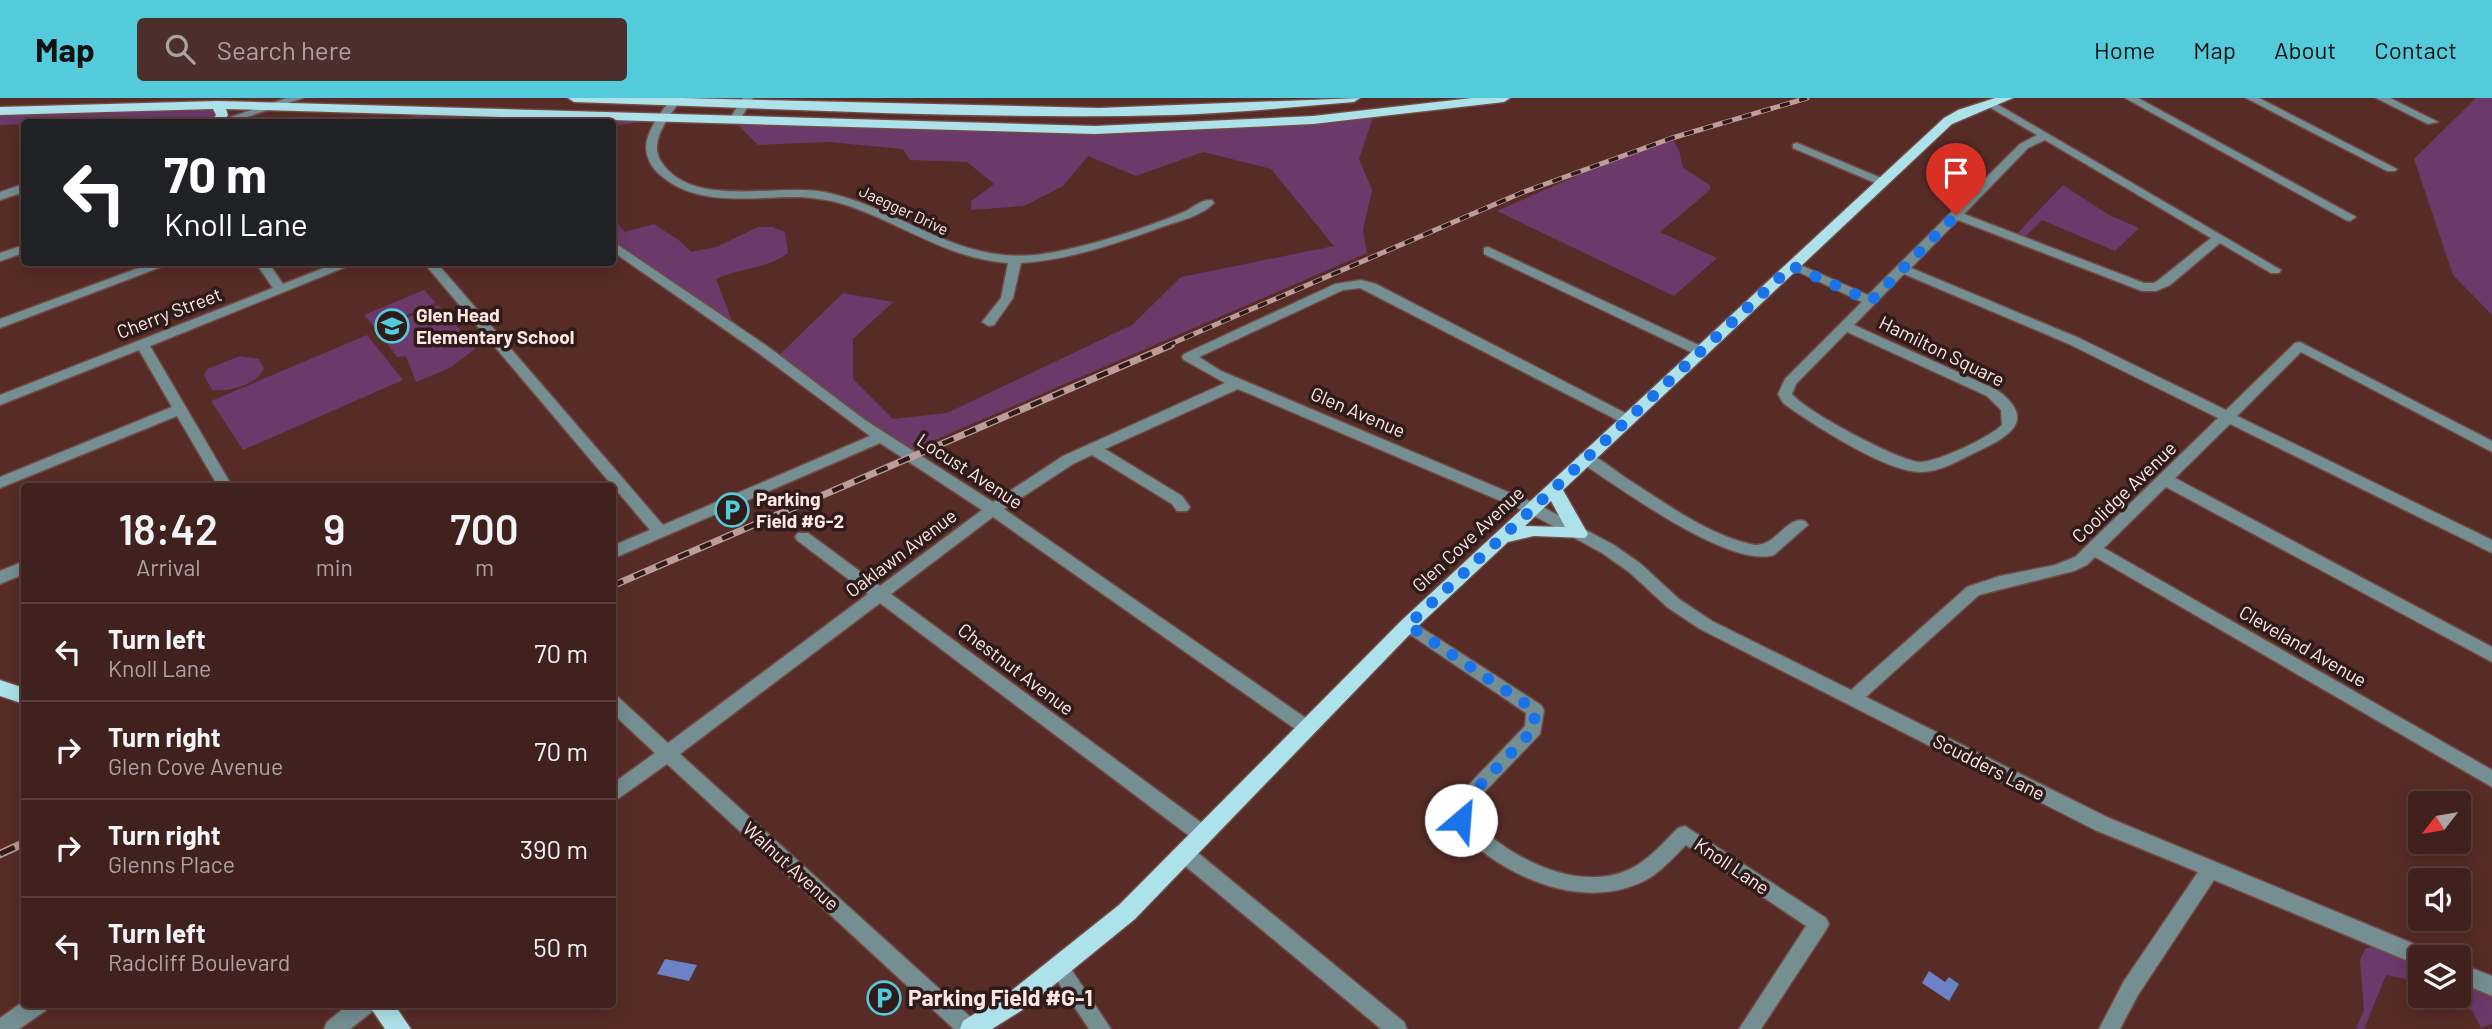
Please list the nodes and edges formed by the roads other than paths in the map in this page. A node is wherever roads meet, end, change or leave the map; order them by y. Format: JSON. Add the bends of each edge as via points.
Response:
{"nodes":[{"id":1,"x":298,"y":98,"type":"edge"},
{"id":2,"x":574,"y":98,"type":"edge"},
{"id":3,"x":1354,"y":98,"type":"edge"},
{"id":4,"x":1504,"y":98,"type":"edge"},
{"id":5,"x":2007,"y":98,"type":"edge"},
{"id":6,"x":2130,"y":98,"type":"edge"},
{"id":7,"x":2251,"y":98,"type":"edge"},
{"id":8,"x":2381,"y":98,"type":"edge"},
{"id":9,"x":1331,"y":99,"type":"edge"},
{"id":10,"x":746,"y":100,"type":"edge"},
{"id":11,"x":675,"y":101,"type":"junction"},
{"id":12,"x":2396,"y":101,"type":"edge"},
{"id":13,"x":151,"y":102,"type":"edge"},
{"id":14,"x":1990,"y":103,"type":"junction"},
{"id":15,"x":218,"y":105,"type":"junction"},
{"id":16,"x":267,"y":108,"type":"junction"},
{"id":17,"x":0,"y":111,"type":"edge"},
{"id":18,"x":220,"y":119,"type":"edge"},
{"id":19,"x":229,"y":119,"type":"edge"},
{"id":20,"x":663,"y":119,"type":"junction"},
{"id":21,"x":734,"y":121,"type":"junction"},
{"id":22,"x":2432,"y":122,"type":"dead end"},
{"id":23,"x":2044,"y":136,"type":"junction"},
{"id":24,"x":1797,"y":146,"type":"dead end"},
{"id":25,"x":2391,"y":169,"type":"dead end"},
{"id":26,"x":1882,"y":182,"type":"junction"},
{"id":27,"x":21,"y":189,"type":"edge"},
{"id":28,"x":0,"y":196,"type":"edge"},
{"id":29,"x":1208,"y":203,"type":"dead end"},
{"id":30,"x":1956,"y":215,"type":"junction"},
{"id":31,"x":2350,"y":217,"type":"dead end"},
{"id":32,"x":2218,"y":237,"type":"junction"},
{"id":33,"x":616,"y":248,"type":"edge"},
{"id":34,"x":21,"y":250,"type":"edge"},
{"id":35,"x":1488,"y":251,"type":"dead end"},
{"id":36,"x":0,"y":257,"type":"edge"},
{"id":37,"x":1015,"y":260,"type":"junction"},
{"id":38,"x":264,"y":266,"type":"edge"},
{"id":39,"x":342,"y":266,"type":"edge"},
{"id":40,"x":432,"y":266,"type":"edge"},
{"id":41,"x":1792,"y":266,"type":"junction"},
{"id":42,"x":132,"y":268,"type":"edge"},
{"id":43,"x":1903,"y":269,"type":"junction"},
{"id":44,"x":2275,"y":270,"type":"dead end"},
{"id":45,"x":281,"y":290,"type":"junction"},
{"id":46,"x":1871,"y":301,"type":"junction"},
{"id":47,"x":989,"y":322,"type":"dead end"},
{"id":48,"x":0,"y":324,"type":"edge"},
{"id":49,"x":1846,"y":326,"type":"junction"},
{"id":50,"x":142,"y":344,"type":"junction"},
{"id":51,"x":1700,"y":351,"type":"junction"},
{"id":52,"x":1238,"y":383,"type":"junction"},
{"id":53,"x":0,"y":400,"type":"edge"},
{"id":54,"x":1790,"y":402,"type":"joint"},
{"id":55,"x":181,"y":409,"type":"junction"},
{"id":56,"x":2229,"y":416,"type":"junction"},
{"id":57,"x":1626,"y":419,"type":"junction"},
{"id":58,"x":881,"y":437,"type":"junction"},
{"id":59,"x":2492,"y":447,"type":"edge"},
{"id":60,"x":1093,"y":449,"type":"junction"},
{"id":61,"x":1585,"y":458,"type":"junction"},
{"id":62,"x":2166,"y":480,"type":"junction"},
{"id":63,"x":0,"y":483,"type":"edge"},
{"id":64,"x":218,"y":483,"type":"edge"},
{"id":65,"x":1555,"y":488,"type":"junction"},
{"id":66,"x":1182,"y":507,"type":"dead end"},
{"id":67,"x":1534,"y":509,"type":"junction"},
{"id":68,"x":994,"y":510,"type":"junction"},
{"id":69,"x":1800,"y":525,"type":"dead end"},
{"id":70,"x":660,"y":532,"type":"junction"},
{"id":71,"x":1579,"y":534,"type":"junction"},
{"id":72,"x":1505,"y":536,"type":"junction"},
{"id":73,"x":803,"y":537,"type":"dead end"},
{"id":74,"x":632,"y":544,"type":"junction"},
{"id":75,"x":616,"y":546,"type":"edge"},
{"id":76,"x":2492,"y":547,"type":"edge"},
{"id":77,"x":2094,"y":550,"type":"junction"},
{"id":78,"x":616,"y":551,"type":"edge"},
{"id":79,"x":21,"y":568,"type":"edge"},
{"id":80,"x":0,"y":578,"type":"edge"},
{"id":81,"x":880,"y":594,"type":"junction"},
{"id":82,"x":1408,"y":625,"type":"junction"},
{"id":83,"x":2492,"y":655,"type":"edge"},
{"id":84,"x":0,"y":688,"type":"edge"},
{"id":85,"x":21,"y":695,"type":"edge"},
{"id":86,"x":1853,"y":699,"type":"junction"},
{"id":87,"x":616,"y":706,"type":"edge"},
{"id":88,"x":1307,"y":728,"type":"junction"},
{"id":89,"x":668,"y":754,"type":"junction"},
{"id":90,"x":2492,"y":779,"type":"edge"},
{"id":91,"x":616,"y":792,"type":"edge"},
{"id":92,"x":1203,"y":835,"type":"junction"},
{"id":93,"x":1185,"y":854,"type":"junction"},
{"id":94,"x":2210,"y":870,"type":"junction"},
{"id":95,"x":2408,"y":951,"type":"edge"},
{"id":96,"x":1058,"y":967,"type":"junction"},
{"id":97,"x":2471,"y":977,"type":"edge"},
{"id":98,"x":2492,"y":986,"type":"edge"},
{"id":99,"x":32,"y":1008,"type":"edge"},
{"id":100,"x":361,"y":1008,"type":"edge"},
{"id":101,"x":382,"y":1008,"type":"edge"},
{"id":102,"x":1,"y":1029,"type":"edge"},
{"id":103,"x":334,"y":1029,"type":"edge"},
{"id":104,"x":400,"y":1029,"type":"edge"},
{"id":105,"x":970,"y":1029,"type":"edge"},
{"id":106,"x":1101,"y":1029,"type":"edge"},
{"id":107,"x":1397,"y":1029,"type":"edge"},
{"id":108,"x":1749,"y":1029,"type":"edge"},
{"id":109,"x":2109,"y":1029,"type":"edge"}],
"edges":[{"from":1,"to":16,"type":"street"},
{"from":2,"to":11,"type":"main road"},
{"from":3,"to":9,"type":"main road"},
{"from":4,"to":21,"type":"main road","via":[[1313,120],[1153,129]]},
{"from":5,"to":14,"type":"main road","name":"Glen Cove Avenue"},
{"from":6,"to":31,"type":"street"},
{"from":7,"to":25,"type":"street"},
{"from":8,"to":12,"type":"street"},
{"from":9,"to":10,"type":"main road","via":[[1128,111],[998,111]]},
{"from":10,"to":11,"type":"main road"},
{"from":10,"to":21,"type":"street"},
{"from":11,"to":20,"type":"street","name":"Jaegger Drive"},
{"from":12,"to":22,"type":"street"},
{"from":13,"to":15,"type":"main road"},
{"from":13,"to":17,"type":"main road"},
{"from":14,"to":23,"type":"street"},
{"from":14,"to":26,"type":"main road","name":"Glen Cove Avenue","via":[[1948,121]]},
{"from":15,"to":16,"type":"main road"},
{"from":15,"to":18,"type":"main road"},
{"from":16,"to":19,"type":"street"},
{"from":16,"to":20,"type":"main road"},
{"from":20,"to":21,"type":"main road"},
{"from":20,"to":37,"type":"street","name":"Jaegger Drive","via":[[651,140],[652,157],[681,184],[729,195],[791,192],[834,197],[947,248]]},
{"from":23,"to":30,"type":"street","via":[[2024,146]]},
{"from":23,"to":32,"type":"street"},
{"from":24,"to":26,"type":"street"},
{"from":26,"to":41,"type":"main road","name":"Glen Cove Avenue"},
{"from":27,"to":28,"type":"street"},
{"from":29,"to":37,"type":"street","name":"Jaegger Drive","via":[[1189,214],[1103,242]]},
{"from":30,"to":32,"type":"street","via":[[2142,287],[2165,282]]},
{"from":30,"to":43,"type":"street"},
{"from":32,"to":44,"type":"street"},
{"from":33,"to":58,"type":"street","name":"Locust Avenue"},
{"from":34,"to":36,"type":"street"},
{"from":35,"to":51,"type":"street"},
{"from":37,"to":47,"type":"street","via":[[1007,298]]},
{"from":38,"to":45,"type":"street"},
{"from":39,"to":45,"type":"street","name":"Cherry Street"},
{"from":40,"to":70,"type":"street"},
{"from":41,"to":46,"type":"street"},
{"from":41,"to":51,"type":"main road","name":"Glen Cove Avenue"},
{"from":42,"to":48,"type":"street"},
{"from":43,"to":46,"type":"street"},
{"from":43,"to":56,"type":"street","via":[[2074,341]]},
{"from":45,"to":50,"type":"street","name":"Cherry Street"},
{"from":46,"to":49,"type":"street"},
{"from":49,"to":54,"type":"street","via":[[1790,382],[1785,394]]},
{"from":49,"to":54,"type":"street","name":"Hamilton Square","via":[[1992,393],[2009,409],[2010,425],[1953,456],[1917,467],[1849,437]]},
{"from":50,"to":53,"type":"street","name":"Cherry Street"},
{"from":50,"to":55,"type":"street"},
{"from":51,"to":57,"type":"main road","name":"Glen Cove Avenue"},
{"from":52,"to":57,"type":"street","name":"Glen Avenue","via":[[1189,357],[1340,287],[1361,284]]},
{"from":52,"to":60,"type":"street","name":"Oaklawn Avenue"},
{"from":52,"to":67,"type":"street","name":"Glen Avenue"},
{"from":55,"to":63,"type":"street"},
{"from":55,"to":64,"type":"street"},
{"from":56,"to":59,"type":"street","name":"Coolidge Avenue","via":[[2300,346]]},
{"from":56,"to":62,"type":"street","name":"Coolidge Avenue"},
{"from":56,"to":76,"type":"street"},
{"from":57,"to":61,"type":"main road","name":"Glen Cove Avenue"},
{"from":58,"to":68,"type":"street","name":"Locust Avenue"},
{"from":58,"to":70,"type":"street"},
{"from":60,"to":66,"type":"street","via":[[1178,500]]},
{"from":60,"to":68,"type":"street","name":"Oaklawn Avenue","via":[[1048,471]]},
{"from":61,"to":65,"type":"main road","name":"Glen Cove Avenue"},
{"from":61,"to":69,"type":"street","via":[[1679,517],[1745,551],[1768,551]]},
{"from":62,"to":77,"type":"street","name":"Coolidge Avenue"},
{"from":62,"to":83,"type":"street"},
{"from":65,"to":67,"type":"main road","name":"Glen Cove Avenue"},
{"from":65,"to":71,"type":"main road","name":"Scudders Lane"},
{"from":67,"to":71,"type":"street","name":"Scudders Lane"},
{"from":67,"to":72,"type":"main road","name":"Glen Cove Avenue"},
{"from":68,"to":81,"type":"street","name":"Oaklawn Avenue"},
{"from":68,"to":88,"type":"street","name":"Locust Avenue"},
{"from":70,"to":74,"type":"street"},
{"from":71,"to":72,"type":"main road","name":"Scudders Lane","via":[[1534,530]]},
{"from":71,"to":86,"type":"street","name":"Scudders Lane","via":[[1634,568],[1706,625]]},
{"from":72,"to":82,"type":"main road","name":"Glen Cove Avenue"},
{"from":73,"to":81,"type":"street","name":"Chestnut Avenue"},
{"from":74,"to":75,"type":"street"},
{"from":74,"to":78,"type":"street"},
{"from":77,"to":86,"type":"street","name":"Coolidge Avenue","via":[[2063,571],[1993,582],[1973,591]]},
{"from":77,"to":90,"type":"street","name":"Cleveland Avenue"},
{"from":79,"to":80,"type":"street"},
{"from":81,"to":89,"type":"street","name":"Oaklawn Avenue"},
{"from":81,"to":92,"type":"street","name":"Chestnut Avenue"},
{"from":82,"to":88,"type":"main road","name":"Glen Cove Avenue"},
{"from":82,"to":108,"type":"street","name":"Knoll Lane","via":[[1535,710],[1534,729],[1465,801],[1461,820],[1469,831],[1505,856],[1549,877],[1592,885],[1635,876],[1685,834],[1819,924]]},
{"from":84,"to":85,"type":"main road"},
{"from":86,"to":94,"type":"street","name":"Scudders Lane","via":[[2102,824]]},
{"from":87,"to":89,"type":"street","name":"Walnut Avenue"},
{"from":88,"to":92,"type":"main road","name":"Glen Cove Avenue"},
{"from":89,"to":91,"type":"street","name":"Oaklawn Avenue"},
{"from":89,"to":105,"type":"street","name":"Walnut Avenue"},
{"from":92,"to":93,"type":"main road","name":"Glen Cove Avenue"},
{"from":93,"to":96,"type":"main road","name":"Glen Cove Avenue","via":[[1127,912]]},
{"from":93,"to":107,"type":"street"},
{"from":94,"to":95,"type":"street","name":"Scudders Lane"},
{"from":94,"to":109,"type":"street"},
{"from":96,"to":105,"type":"main road","name":"Glen Cove Avenue","via":[[1019,999]]},
{"from":96,"to":106,"type":"street"},
{"from":97,"to":98,"type":"street"},
{"from":99,"to":102,"type":"street"},
{"from":100,"to":103,"type":"street"},
{"from":101,"to":104,"type":"main road"}]}
